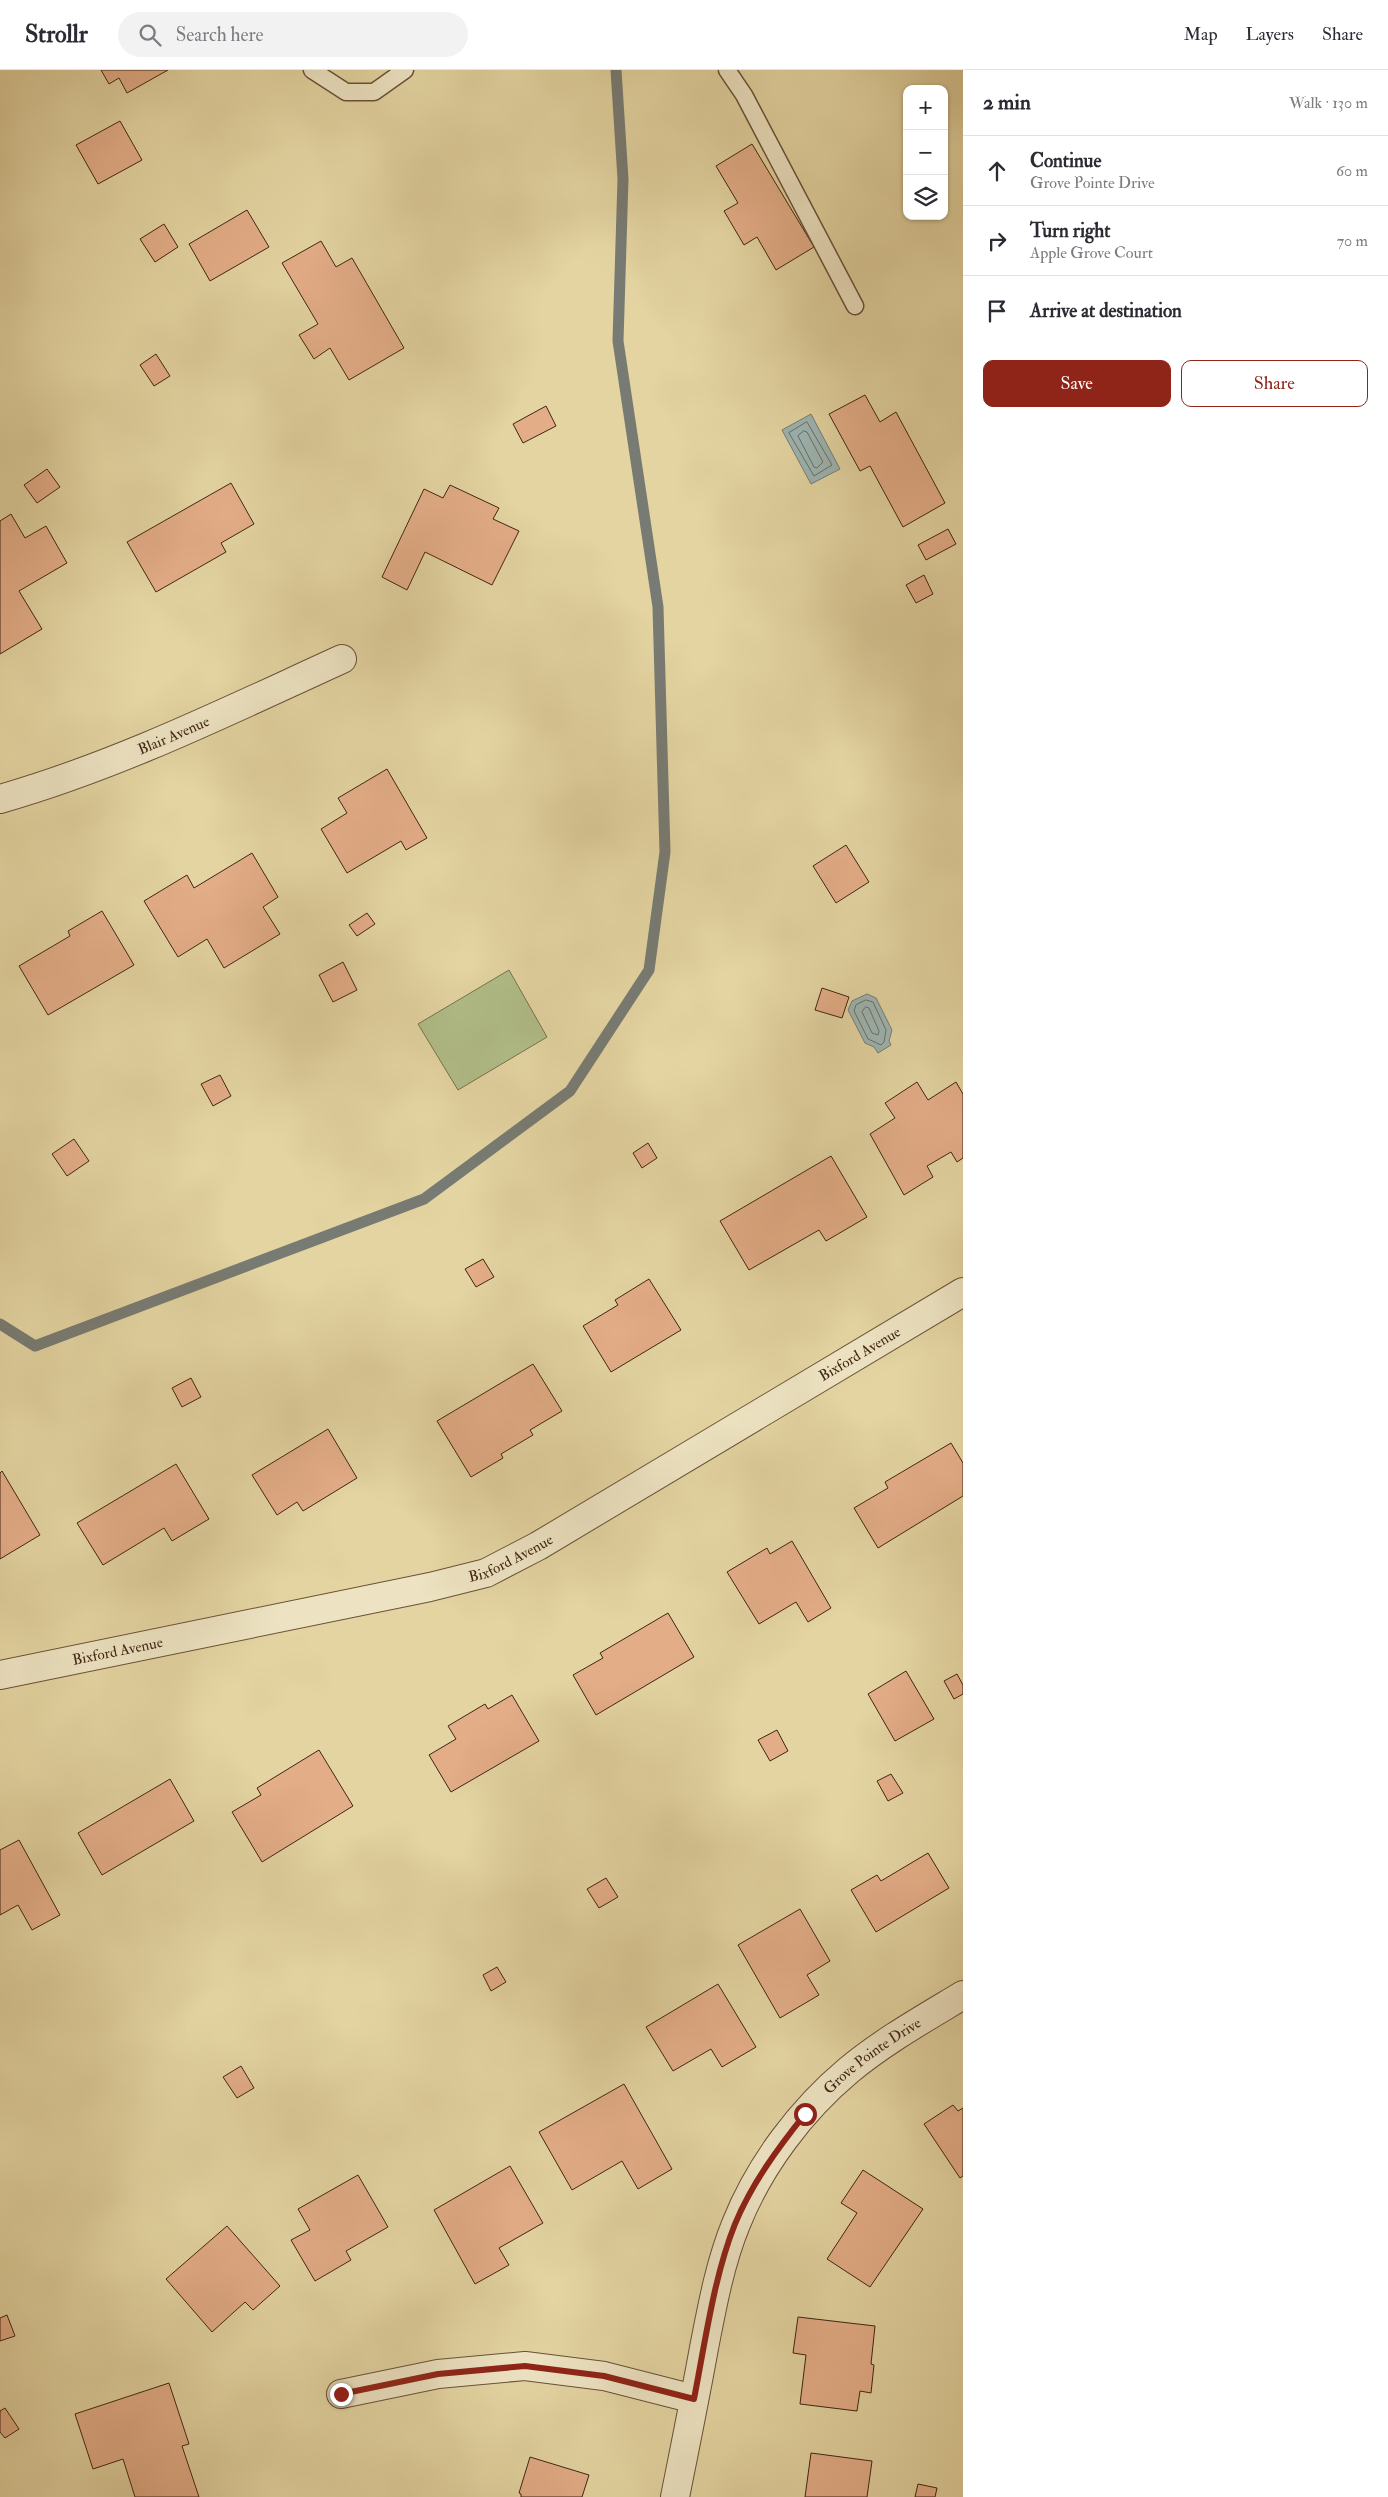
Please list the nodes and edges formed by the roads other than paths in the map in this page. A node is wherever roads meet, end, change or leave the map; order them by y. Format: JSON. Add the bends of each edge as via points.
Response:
{"nodes":[{"id":1,"x":312,"y":70,"type":"edge"},
{"id":2,"x":405,"y":70,"type":"edge"},
{"id":3,"x":727,"y":70,"type":"edge"},
{"id":4,"x":854,"y":306,"type":"dead end"},
{"id":5,"x":342,"y":659,"type":"dead end"},
{"id":6,"x":0,"y":799,"type":"edge"},
{"id":7,"x":963,"y":1292,"type":"edge"},
{"id":8,"x":0,"y":1675,"type":"edge"},
{"id":9,"x":963,"y":1995,"type":"edge"},
{"id":10,"x":341,"y":2394,"type":"dead end"},
{"id":11,"x":694,"y":2399,"type":"junction"},
{"id":12,"x":675,"y":2497,"type":"edge"}],
"edges":[{"from":1,"to":2,"type":"lane","via":[[346,92],[374,92]]},
{"from":3,"to":4,"type":"lane","via":[[744,95]]},
{"from":5,"to":6,"type":"street","name":"Blair Avenue","via":[[116,760]]},
{"from":7,"to":8,"type":"street","name":"Bixford Avenue","via":[[538,1546],[486,1573]]},
{"from":9,"to":11,"type":"street","name":"Grove Pointe Drive","via":[[900,2033],[849,2070],[805,2114],[776,2150],[735,2224],[714,2299]]},
{"from":10,"to":11,"type":"street","via":[[438,2374],[525,2366],[604,2376]]},
{"from":11,"to":12,"type":"street","name":"Grove Pointe Drive"}]}
